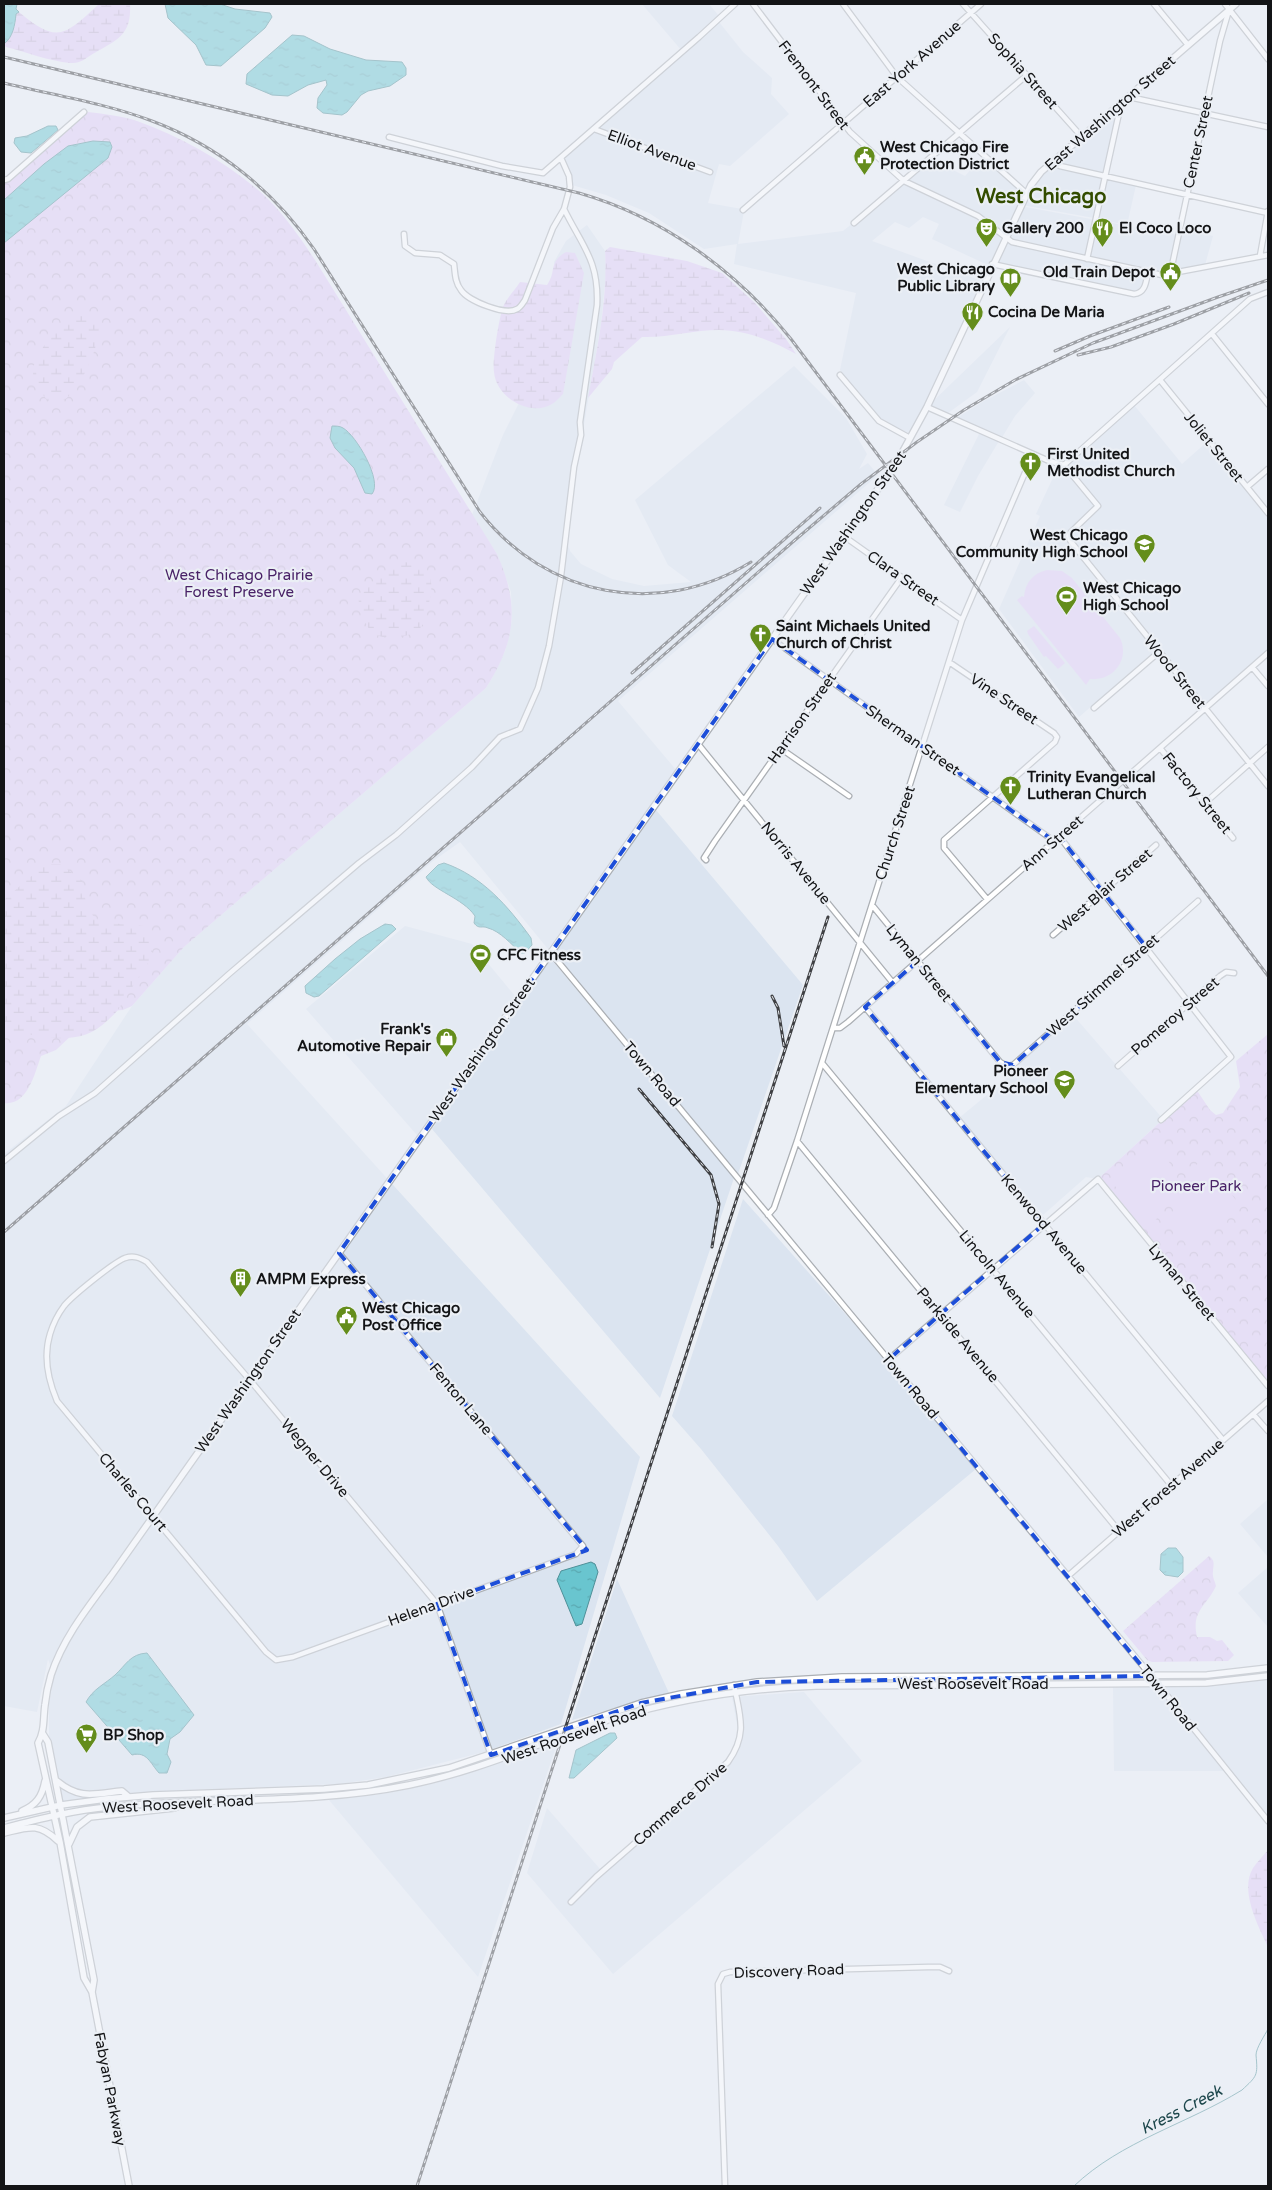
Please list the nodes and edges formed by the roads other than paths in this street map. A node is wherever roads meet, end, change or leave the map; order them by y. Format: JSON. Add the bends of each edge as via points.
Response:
{"nodes":[{"id":1,"x":735,"y":4,"type":"edge"},
{"id":2,"x":753,"y":4,"type":"edge"},
{"id":3,"x":843,"y":4,"type":"edge"},
{"id":4,"x":963,"y":4,"type":"edge"},
{"id":5,"x":981,"y":4,"type":"edge"},
{"id":6,"x":1154,"y":4,"type":"edge"},
{"id":7,"x":1225,"y":4,"type":"edge"},
{"id":8,"x":1236,"y":4,"type":"edge"},
{"id":9,"x":1229,"y":9,"type":"junction"},
{"id":10,"x":970,"y":13,"type":"junction"},
{"id":11,"x":1188,"y":45,"type":"junction"},
{"id":12,"x":1268,"y":58,"type":"edge"},
{"id":13,"x":1027,"y":75,"type":"junction"},
{"id":14,"x":897,"y":76,"type":"junction"},
{"id":15,"x":1129,"y":97,"type":"junction"},
{"id":16,"x":1121,"y":104,"type":"junction"},
{"id":17,"x":84,"y":112,"type":"dead end"},
{"id":18,"x":1204,"y":113,"type":"junction"},
{"id":19,"x":842,"y":124,"type":"junction"},
{"id":20,"x":1268,"y":127,"type":"edge"},
{"id":21,"x":594,"y":129,"type":"junction"},
{"id":22,"x":960,"y":133,"type":"junction"},
{"id":23,"x":1082,"y":137,"type":"junction"},
{"id":24,"x":389,"y":138,"type":"dead end"},
{"id":25,"x":561,"y":158,"type":"junction"},
{"id":26,"x":1053,"y":162,"type":"junction"},
{"id":27,"x":710,"y":172,"type":"dead end"},
{"id":28,"x":1105,"y":177,"type":"junction"},
{"id":29,"x":4,"y":180,"type":"edge"},
{"id":30,"x":904,"y":181,"type":"junction"},
{"id":31,"x":1026,"y":193,"type":"junction"},
{"id":32,"x":1187,"y":194,"type":"junction"},
{"id":33,"x":564,"y":209,"type":"junction"},
{"id":34,"x":743,"y":210,"type":"dead end"},
{"id":35,"x":1268,"y":212,"type":"edge"},
{"id":36,"x":854,"y":224,"type":"dead end"},
{"id":37,"x":404,"y":234,"type":"dead end"},
{"id":38,"x":1005,"y":237,"type":"junction"},
{"id":39,"x":1268,"y":255,"type":"edge"},
{"id":40,"x":1260,"y":256,"type":"junction"},
{"id":41,"x":1087,"y":259,"type":"junction"},
{"id":42,"x":992,"y":264,"type":"junction"},
{"id":43,"x":1148,"y":272,"type":"junction"},
{"id":44,"x":1170,"y":274,"type":"junction"},
{"id":45,"x":1268,"y":292,"type":"edge"},
{"id":46,"x":1212,"y":334,"type":"junction"},
{"id":47,"x":840,"y":375,"type":"dead end"},
{"id":48,"x":1160,"y":380,"type":"junction"},
{"id":49,"x":1268,"y":404,"type":"edge"},
{"id":50,"x":927,"y":407,"type":"junction"},
{"id":51,"x":910,"y":438,"type":"junction"},
{"id":52,"x":1033,"y":454,"type":"junction"},
{"id":53,"x":1064,"y":465,"type":"junction"},
{"id":54,"x":1268,"y":469,"type":"edge"},
{"id":55,"x":1247,"y":487,"type":"junction"},
{"id":56,"x":1268,"y":513,"type":"edge"},
{"id":57,"x":845,"y":537,"type":"junction"},
{"id":58,"x":902,"y":577,"type":"junction"},
{"id":59,"x":962,"y":620,"type":"junction"},
{"id":60,"x":772,"y":639,"type":"junction"},
{"id":61,"x":1159,"y":652,"type":"junction"},
{"id":62,"x":1268,"y":653,"type":"edge"},
{"id":63,"x":949,"y":662,"type":"junction"},
{"id":64,"x":1252,"y":667,"type":"junction"},
{"id":65,"x":829,"y":680,"type":"junction"},
{"id":66,"x":1268,"y":686,"type":"edge"},
{"id":67,"x":1094,"y":708,"type":"dead end"},
{"id":68,"x":1205,"y":708,"type":"junction"},
{"id":69,"x":698,"y":744,"type":"junction"},
{"id":70,"x":922,"y":746,"type":"junction"},
{"id":71,"x":780,"y":748,"type":"junction"},
{"id":72,"x":1160,"y":748,"type":"junction"},
{"id":73,"x":1268,"y":748,"type":"edge"},
{"id":74,"x":1250,"y":764,"type":"junction"},
{"id":75,"x":1268,"y":786,"type":"edge"},
{"id":76,"x":849,"y":796,"type":"dead end"},
{"id":77,"x":994,"y":797,"type":"junction"},
{"id":78,"x":744,"y":800,"type":"junction"},
{"id":79,"x":1205,"y":803,"type":"junction"},
{"id":80,"x":1059,"y":836,"type":"junction"},
{"id":81,"x":1233,"y":838,"type":"dead end"},
{"id":82,"x":1054,"y":841,"type":"junction"},
{"id":83,"x":1156,"y":845,"type":"dead end"},
{"id":84,"x":706,"y":860,"type":"dead end"},
{"id":85,"x":1103,"y":892,"type":"junction"},
{"id":86,"x":987,"y":899,"type":"junction"},
{"id":87,"x":1198,"y":901,"type":"dead end"},
{"id":88,"x":872,"y":905,"type":"junction"},
{"id":89,"x":1053,"y":935,"type":"dead end"},
{"id":90,"x":860,"y":941,"type":"junction"},
{"id":91,"x":1146,"y":947,"type":"junction"},
{"id":92,"x":550,"y":952,"type":"junction"},
{"id":93,"x":918,"y":960,"type":"junction"},
{"id":94,"x":1234,"y":972,"type":"dead end"},
{"id":95,"x":893,"y":982,"type":"junction"},
{"id":96,"x":1189,"y":1003,"type":"junction"},
{"id":97,"x":865,"y":1007,"type":"junction"},
{"id":98,"x":833,"y":1028,"type":"junction"},
{"id":99,"x":822,"y":1063,"type":"junction"},
{"id":100,"x":1007,"y":1066,"type":"joint"},
{"id":101,"x":1118,"y":1066,"type":"dead end"},
{"id":102,"x":1161,"y":1120,"type":"dead end"},
{"id":103,"x":797,"y":1140,"type":"junction"},
{"id":104,"x":4,"y":1161,"type":"edge"},
{"id":105,"x":768,"y":1215,"type":"junction"},
{"id":106,"x":1044,"y":1224,"type":"junction"},
{"id":107,"x":338,"y":1252,"type":"junction"},
{"id":108,"x":992,"y":1269,"type":"junction"},
{"id":109,"x":65,"y":1305,"type":"joint"},
{"id":110,"x":940,"y":1314,"type":"junction"},
{"id":111,"x":888,"y":1360,"type":"junction"},
{"id":112,"x":249,"y":1379,"type":"junction"},
{"id":113,"x":1268,"y":1386,"type":"edge"},
{"id":114,"x":1268,"y":1401,"type":"edge"},
{"id":115,"x":1253,"y":1414,"type":"junction"},
{"id":116,"x":1268,"y":1431,"type":"edge"},
{"id":117,"x":1223,"y":1440,"type":"junction"},
{"id":118,"x":1171,"y":1485,"type":"junction"},
{"id":119,"x":153,"y":1515,"type":"junction"},
{"id":120,"x":1119,"y":1530,"type":"junction"},
{"id":121,"x":583,"y":1546,"type":"joint"},
{"id":122,"x":1068,"y":1576,"type":"junction"},
{"id":123,"x":437,"y":1604,"type":"junction"},
{"id":124,"x":276,"y":1660,"type":"joint"},
{"id":125,"x":1268,"y":1668,"type":"edge"},
{"id":126,"x":1150,"y":1676,"type":"junction"},
{"id":127,"x":1268,"y":1676,"type":"edge"},
{"id":128,"x":1157,"y":1683,"type":"junction"},
{"id":129,"x":734,"y":1685,"type":"junction"},
{"id":130,"x":736,"y":1692,"type":"junction"},
{"id":131,"x":43,"y":1734,"type":"junction"},
{"id":132,"x":491,"y":1755,"type":"junction"},
{"id":133,"x":493,"y":1762,"type":"junction"},
{"id":134,"x":46,"y":1777,"type":"junction"},
{"id":135,"x":57,"y":1781,"type":"junction"},
{"id":136,"x":129,"y":1797,"type":"junction"},
{"id":137,"x":187,"y":1802,"type":"junction"},
{"id":138,"x":61,"y":1805,"type":"junction"},
{"id":139,"x":52,"y":1807,"type":"junction"},
{"id":140,"x":63,"y":1814,"type":"junction"},
{"id":141,"x":11,"y":1816,"type":"junction"},
{"id":142,"x":54,"y":1816,"type":"junction"},
{"id":143,"x":4,"y":1818,"type":"edge"},
{"id":144,"x":1268,"y":1821,"type":"edge"},
{"id":145,"x":4,"y":1828,"type":"edge"},
{"id":146,"x":4,"y":1834,"type":"edge"},
{"id":147,"x":60,"y":1842,"type":"junction"},
{"id":148,"x":69,"y":1844,"type":"junction"},
{"id":149,"x":571,"y":1902,"type":"dead end"},
{"id":150,"x":949,"y":1971,"type":"dead end"},
{"id":151,"x":92,"y":1992,"type":"junction"},
{"id":152,"x":129,"y":2186,"type":"edge"},
{"id":153,"x":725,"y":2186,"type":"edge"}],
"edges":[{"from":1,"to":21,"type":"street"},
{"from":2,"to":19,"type":"street","name":"Fremont Street"},
{"from":3,"to":14,"type":"street"},
{"from":4,"to":10,"type":"street","name":"Sophia Street"},
{"from":5,"to":10,"type":"street","name":"East York Avenue"},
{"from":6,"to":11,"type":"street"},
{"from":7,"to":9,"type":"street"},
{"from":8,"to":9,"type":"main road","name":"East Washington Street"},
{"from":9,"to":11,"type":"main road","name":"East Washington Street"},
{"from":9,"to":12,"type":"street"},
{"from":9,"to":18,"type":"street","name":"Center Street"},
{"from":10,"to":13,"type":"street","name":"Sophia Street"},
{"from":10,"to":14,"type":"street","name":"East York Avenue"},
{"from":11,"to":15,"type":"main road","name":"East Washington Street"},
{"from":13,"to":22,"type":"street"},
{"from":13,"to":23,"type":"street","name":"Sophia Street"},
{"from":14,"to":19,"type":"street","name":"East York Avenue"},
{"from":14,"to":22,"type":"street"},
{"from":15,"to":16,"type":"main road","name":"East Washington Street"},
{"from":15,"to":18,"type":"street"},
{"from":16,"to":23,"type":"main road","name":"East Washington Street"},
{"from":16,"to":28,"type":"street"},
{"from":17,"to":29,"type":"street"},
{"from":18,"to":20,"type":"street"},
{"from":18,"to":32,"type":"street","name":"Center Street"},
{"from":19,"to":30,"type":"street","name":"Fremont Street"},
{"from":19,"to":34,"type":"street","name":"East York Avenue"},
{"from":21,"to":25,"type":"street"},
{"from":21,"to":27,"type":"street","name":"Elliot Avenue"},
{"from":22,"to":30,"type":"street"},
{"from":22,"to":31,"type":"street"},
{"from":23,"to":26,"type":"main road","name":"East Washington Street"},
{"from":24,"to":25,"type":"street","via":[[543,173]]},
{"from":25,"to":33,"type":"street","via":[[571,182]]},
{"from":26,"to":28,"type":"street"},
{"from":26,"to":31,"type":"main road","name":"East Washington Street"},
{"from":28,"to":32,"type":"street"},
{"from":28,"to":41,"type":"street"},
{"from":30,"to":36,"type":"street"},
{"from":30,"to":38,"type":"street","name":"Fremont Street","via":[[978,216]]},
{"from":31,"to":38,"type":"main road","name":"East Washington Street"},
{"from":32,"to":35,"type":"street"},
{"from":32,"to":44,"type":"street","name":"Center Street"},
{"from":33,"to":37,"type":"street","via":[[553,228],[525,300],[518,309],[507,312],[476,302],[461,291],[454,264],[440,255],[416,253],[405,246]]},
{"from":33,"to":104,"type":"street","via":[[594,266],[597,305],[553,627],[538,688],[522,725],[500,737],[396,835],[236,968],[96,1093],[59,1116]]},
{"from":35,"to":40,"type":"street"},
{"from":38,"to":41,"type":"street","name":"Fremont Street","via":[[1012,242]]},
{"from":38,"to":42,"type":"main road","name":"West Washington Street"},
{"from":39,"to":40,"type":"street","name":"Fremont Street"},
{"from":40,"to":44,"type":"street","name":"Fremont Street"},
{"from":41,"to":43,"type":"street","name":"Fremont Street"},
{"from":42,"to":43,"type":"street","via":[[1134,294],[1142,292]]},
{"from":42,"to":50,"type":"main road","name":"West Washington Street"},
{"from":43,"to":44,"type":"street","name":"Fremont Street"},
{"from":45,"to":46,"type":"street","via":[[1250,299]]},
{"from":46,"to":48,"type":"street"},
{"from":46,"to":49,"type":"street"},
{"from":47,"to":51,"type":"street","via":[[879,422]]},
{"from":48,"to":53,"type":"street"},
{"from":48,"to":55,"type":"street","name":"Joliet Street"},
{"from":50,"to":51,"type":"main road","name":"West Washington Street"},
{"from":50,"to":52,"type":"street"},
{"from":51,"to":57,"type":"main road","name":"West Washington Street"},
{"from":52,"to":53,"type":"street"},
{"from":52,"to":59,"type":"street","name":"Church Street"},
{"from":53,"to":61,"type":"street","name":"Wood Street","via":[[1098,506],[1071,532],[1069,539]]},
{"from":54,"to":55,"type":"street"},
{"from":55,"to":56,"type":"street","name":"Joliet Street"},
{"from":57,"to":58,"type":"street","name":"Clara Street"},
{"from":57,"to":60,"type":"main road","name":"West Washington Street"},
{"from":58,"to":59,"type":"street","name":"Clara Street"},
{"from":58,"to":65,"type":"street","name":"Harrison Street"},
{"from":59,"to":63,"type":"street","name":"Church Street"},
{"from":60,"to":65,"type":"street","name":"Sherman Street"},
{"from":60,"to":69,"type":"main road","name":"West Washington Street"},
{"from":61,"to":67,"type":"street"},
{"from":61,"to":68,"type":"street","name":"Wood Street"},
{"from":62,"to":64,"type":"street","name":"Ann Street"},
{"from":63,"to":70,"type":"street","name":"Church Street"},
{"from":63,"to":77,"type":"street","name":"Vine Street","via":[[1057,737]]},
{"from":64,"to":66,"type":"street"},
{"from":64,"to":68,"type":"street","name":"Ann Street"},
{"from":65,"to":70,"type":"street","name":"Sherman Street"},
{"from":65,"to":71,"type":"street","name":"Harrison Street"},
{"from":68,"to":72,"type":"street","name":"Ann Street"},
{"from":68,"to":74,"type":"street","name":"Wood Street"},
{"from":69,"to":78,"type":"street","name":"Norris Avenue"},
{"from":69,"to":92,"type":"main road","name":"West Washington Street"},
{"from":70,"to":77,"type":"street","name":"Sherman Street"},
{"from":70,"to":88,"type":"street","name":"Church Street"},
{"from":71,"to":76,"type":"street"},
{"from":71,"to":78,"type":"street","name":"Harrison Street"},
{"from":72,"to":79,"type":"street","name":"Factory Street"},
{"from":72,"to":80,"type":"street","name":"Ann Street"},
{"from":73,"to":74,"type":"street"},
{"from":74,"to":75,"type":"street","name":"Wood Street"},
{"from":74,"to":79,"type":"street"},
{"from":77,"to":82,"type":"street","name":"Sherman Street"},
{"from":77,"to":86,"type":"street","via":[[944,842],[944,848]]},
{"from":78,"to":84,"type":"street","name":"Harrison Street","via":[[714,841],[704,858]]},
{"from":78,"to":90,"type":"street","name":"Norris Avenue"},
{"from":79,"to":81,"type":"street","name":"Factory Street"},
{"from":80,"to":82,"type":"street","name":"Ann Street"},
{"from":80,"to":85,"type":"street"},
{"from":82,"to":86,"type":"street","name":"Ann Street"},
{"from":83,"to":85,"type":"street","name":"West Blair Street"},
{"from":85,"to":89,"type":"street","name":"West Blair Street"},
{"from":85,"to":91,"type":"street"},
{"from":86,"to":93,"type":"street","name":"Ann Street"},
{"from":87,"to":91,"type":"street","name":"West Stimmel Street"},
{"from":88,"to":90,"type":"street","name":"Church Street"},
{"from":88,"to":93,"type":"street","name":"Lyman Street"},
{"from":90,"to":95,"type":"street","name":"Norris Avenue"},
{"from":90,"to":98,"type":"street","name":"Church Street"},
{"from":91,"to":96,"type":"street"},
{"from":91,"to":100,"type":"street","name":"West Stimmel Street","via":[[1013,1065]]},
{"from":92,"to":105,"type":"street","name":"Town Road"},
{"from":92,"to":107,"type":"main road","name":"West Washington Street"},
{"from":93,"to":95,"type":"street","name":"Ann Street"},
{"from":93,"to":100,"type":"street","name":"Lyman Street","via":[[1000,1062]]},
{"from":94,"to":96,"type":"street","name":"Pomeroy Street","via":[[1226,972]]},
{"from":95,"to":97,"type":"street","name":"Ann Street"},
{"from":96,"to":101,"type":"street","name":"Pomeroy Street"},
{"from":96,"to":102,"type":"street","via":[[1231,1057]]},
{"from":97,"to":98,"type":"street","name":"Ann Street","via":[[840,1028]]},
{"from":97,"to":106,"type":"street","name":"Kenwood Avenue"},
{"from":98,"to":99,"type":"street","name":"Church Street"},
{"from":99,"to":103,"type":"street","name":"Church Street"},
{"from":99,"to":108,"type":"street","name":"Lincoln Avenue"},
{"from":103,"to":105,"type":"street","name":"Church Street","via":[[774,1208]]},
{"from":103,"to":110,"type":"street","name":"Parkside Avenue"},
{"from":105,"to":111,"type":"street","name":"Town Road"},
{"from":106,"to":108,"type":"street"},
{"from":106,"to":113,"type":"street","name":"Lyman Street","via":[[1098,1178]]},
{"from":106,"to":117,"type":"street","name":"Kenwood Avenue"},
{"from":107,"to":112,"type":"main road","name":"West Washington Street"},
{"from":107,"to":121,"type":"street","name":"Fenton Lane"},
{"from":108,"to":110,"type":"street"},
{"from":108,"to":118,"type":"street","name":"Lincoln Avenue"},
{"from":109,"to":112,"type":"street","name":"Wegner Drive","via":[[114,1264],[136,1256],[147,1262]]},
{"from":109,"to":119,"type":"street","name":"Charles Court","via":[[50,1334],[47,1364],[49,1382],[57,1402]]},
{"from":110,"to":111,"type":"street"},
{"from":110,"to":120,"type":"street","name":"Parkside Avenue"},
{"from":111,"to":122,"type":"street","name":"Town Road"},
{"from":112,"to":119,"type":"main road","name":"West Washington Street"},
{"from":112,"to":123,"type":"street","name":"Wegner Drive"},
{"from":114,"to":115,"type":"street","name":"West Forest Avenue"},
{"from":115,"to":116,"type":"street"},
{"from":115,"to":117,"type":"street","name":"West Forest Avenue"},
{"from":117,"to":118,"type":"street","name":"West Forest Avenue"},
{"from":118,"to":120,"type":"street","name":"West Forest Avenue"},
{"from":119,"to":124,"type":"street","name":"Charles Court"},
{"from":119,"to":131,"type":"main road","name":"West Washington Street","via":[[74,1627],[61,1651],[47,1692]]},
{"from":120,"to":122,"type":"street","name":"West Forest Avenue"},
{"from":121,"to":123,"type":"street","name":"Helena Drive","via":[[576,1554]]},
{"from":122,"to":126,"type":"street","name":"Town Road"},
{"from":123,"to":124,"type":"street","name":"Helena Drive"},
{"from":123,"to":132,"type":"street","name":"Wegner Drive"},
{"from":125,"to":126,"type":"main road","name":"West Roosevelt Road","via":[[1221,1674]]},
{"from":126,"to":128,"type":"street","name":"Town Road"},
{"from":126,"to":129,"type":"main road","name":"West Roosevelt Road","via":[[824,1678]]},
{"from":127,"to":128,"type":"main road","name":"West Roosevelt Road","via":[[1222,1682]]},
{"from":128,"to":130,"type":"main road","name":"West Roosevelt Road","via":[[816,1686]]},
{"from":128,"to":144,"type":"street","name":"Town Road"},
{"from":129,"to":130,"type":"street","name":"Commerce Drive"},
{"from":129,"to":132,"type":"main road","name":"West Roosevelt Road","via":[[625,1707]]},
{"from":130,"to":133,"type":"main road","name":"West Roosevelt Road","via":[[626,1715]]},
{"from":130,"to":149,"type":"street","name":"Commerce Drive","via":[[742,1732],[728,1762]]},
{"from":131,"to":134,"type":"main road","name":"West Washington Street","via":[[38,1743]]},
{"from":131,"to":135,"type":"main road","name":"West Washington Street","via":[[48,1742]]},
{"from":132,"to":133,"type":"street","name":"Wegner Drive"},
{"from":132,"to":136,"type":"main road","name":"West Roosevelt Road","via":[[368,1785]]},
{"from":133,"to":137,"type":"main road","name":"West Roosevelt Road","via":[[446,1777],[374,1791],[326,1797]]},
{"from":134,"to":139,"type":"main road","name":"West Washington Street"},
{"from":134,"to":141,"type":"main road","via":[[38,1801]]},
{"from":135,"to":136,"type":"main road","via":[[68,1791],[81,1795],[122,1791]]},
{"from":135,"to":138,"type":"main road","name":"West Washington Street"},
{"from":136,"to":138,"type":"main road","name":"West Roosevelt Road"},
{"from":137,"to":140,"type":"main road","name":"West Roosevelt Road","via":[[108,1807]]},
{"from":137,"to":148,"type":"main road","via":[[174,1808],[90,1817],[76,1827]]},
{"from":138,"to":139,"type":"main road","name":"West Roosevelt Road"},
{"from":138,"to":140,"type":"main road","name":"Fabyan Parkway"},
{"from":139,"to":141,"type":"main road","name":"West Roosevelt Road"},
{"from":139,"to":142,"type":"main road","name":"West Washington Street"},
{"from":140,"to":142,"type":"main road","name":"West Roosevelt Road"},
{"from":140,"to":148,"type":"main road","name":"Fabyan Parkway"},
{"from":141,"to":143,"type":"main road","name":"West Roosevelt Road"},
{"from":142,"to":145,"type":"main road","name":"West Roosevelt Road"},
{"from":142,"to":147,"type":"main road","name":"Fabyan Parkway"},
{"from":146,"to":147,"type":"main road","via":[[38,1827]]},
{"from":147,"to":151,"type":"main road","name":"Fabyan Parkway","via":[[84,1978]]},
{"from":148,"to":151,"type":"main road","name":"Fabyan Parkway","via":[[94,1980]]},
{"from":150,"to":153,"type":"street","name":"Discovery Road","via":[[928,1967],[723,1974],[718,1984]]},
{"from":151,"to":152,"type":"main road","name":"Fabyan Parkway"}]}
